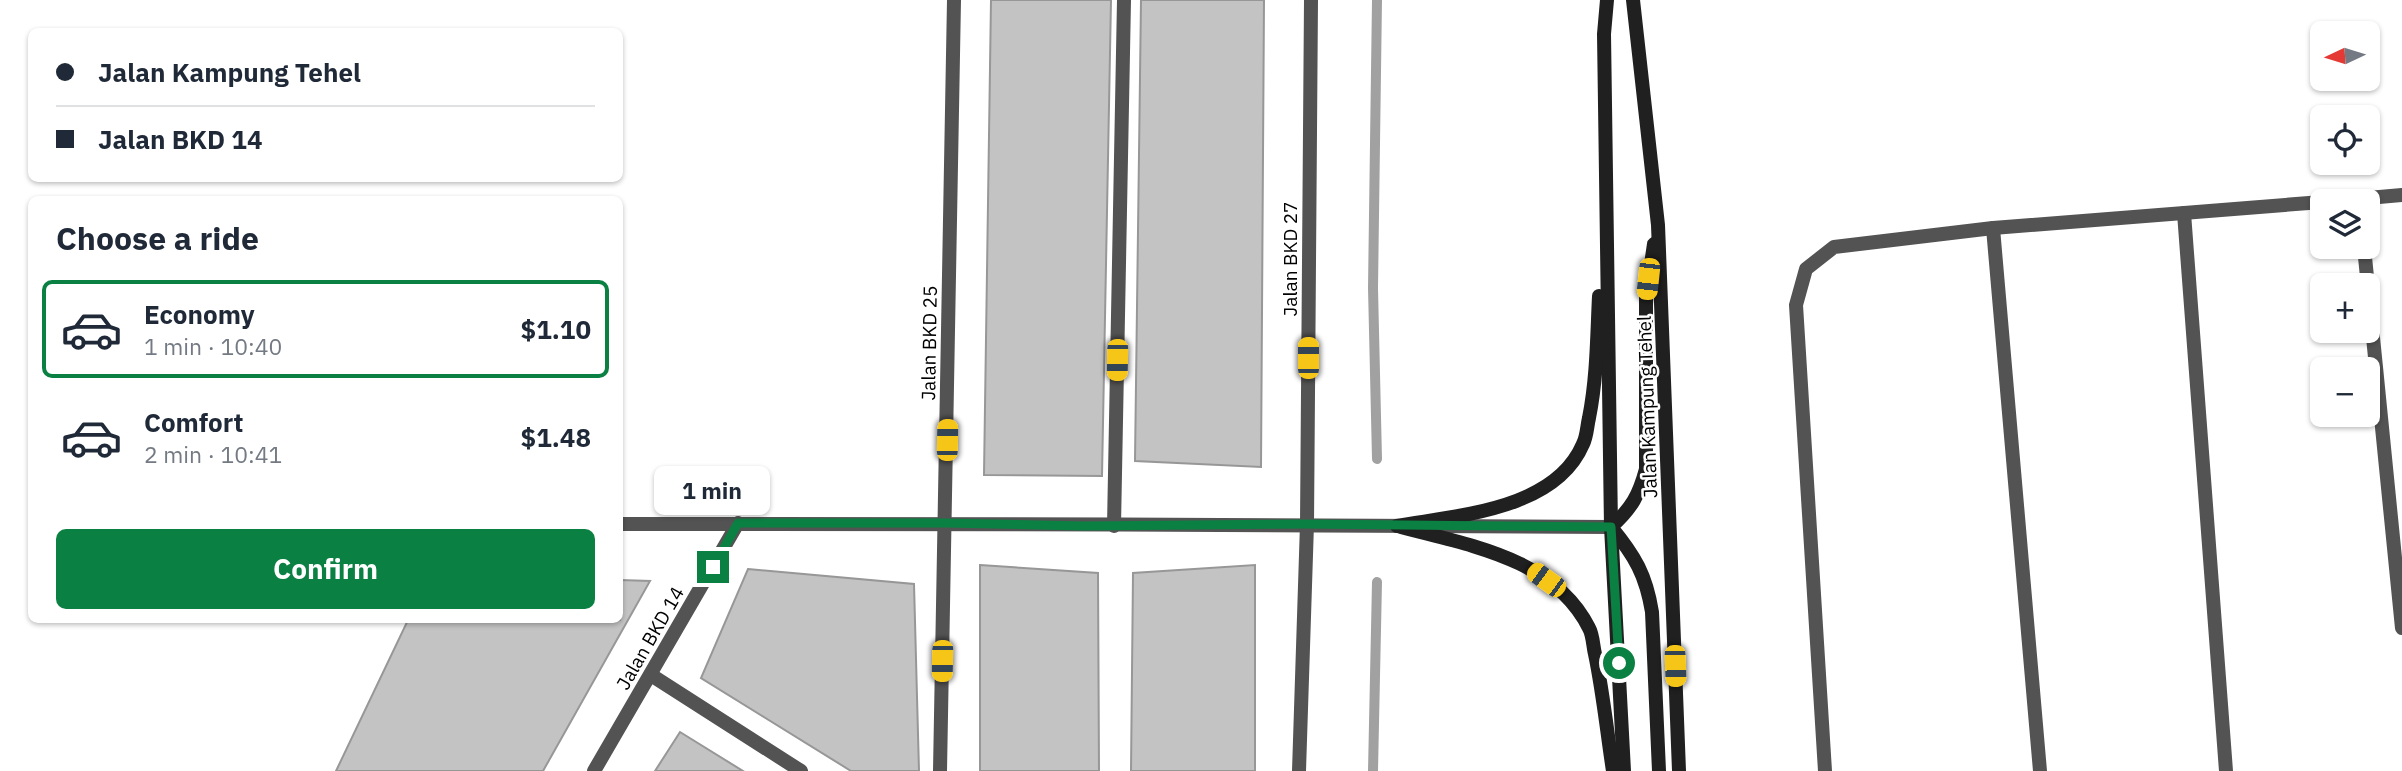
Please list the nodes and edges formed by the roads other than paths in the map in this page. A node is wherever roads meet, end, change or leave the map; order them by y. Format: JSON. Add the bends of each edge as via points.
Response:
{"nodes":[{"id":1,"x":954,"y":0,"type":"edge"},
{"id":2,"x":1124,"y":0,"type":"edge"},
{"id":3,"x":1311,"y":0,"type":"edge"},
{"id":4,"x":1607,"y":0,"type":"edge"},
{"id":5,"x":1633,"y":0,"type":"edge"},
{"id":6,"x":1606,"y":171,"type":"junction"},
{"id":7,"x":2402,"y":195,"type":"edge"},
{"id":8,"x":2380,"y":198,"type":"edge"},
{"id":9,"x":2310,"y":203,"type":"edge"},
{"id":10,"x":2184,"y":213,"type":"junction"},
{"id":11,"x":1658,"y":225,"type":"junction"},
{"id":12,"x":1993,"y":228,"type":"junction"},
{"id":13,"x":2365,"y":259,"type":"edge"},
{"id":14,"x":738,"y":523,"type":"junction"},
{"id":15,"x":946,"y":523,"type":"junction"},
{"id":16,"x":623,"y":524,"type":"edge"},
{"id":17,"x":1307,"y":524,"type":"junction"},
{"id":18,"x":1114,"y":526,"type":"junction"},
{"id":19,"x":1397,"y":526,"type":"junction"},
{"id":20,"x":1611,"y":527,"type":"junction"},
{"id":21,"x":2402,"y":628,"type":"edge"},
{"id":22,"x":650,"y":675,"type":"junction"},
{"id":23,"x":594,"y":771,"type":"edge"},
{"id":24,"x":802,"y":771,"type":"edge"},
{"id":25,"x":940,"y":771,"type":"edge"},
{"id":26,"x":1299,"y":771,"type":"edge"},
{"id":27,"x":1613,"y":771,"type":"edge"},
{"id":28,"x":1624,"y":771,"type":"edge"},
{"id":29,"x":1658,"y":771,"type":"edge"},
{"id":30,"x":1679,"y":771,"type":"edge"},
{"id":31,"x":1825,"y":771,"type":"edge"},
{"id":32,"x":2040,"y":771,"type":"edge"},
{"id":33,"x":2226,"y":771,"type":"edge"}],
"edges":[{"from":1,"to":15,"type":"street","name":"Jalan BKD 25"},
{"from":2,"to":18,"type":"street"},
{"from":3,"to":17,"type":"street","name":"Jalan BKD 27"},
{"from":4,"to":6,"type":"main road","name":"Jalan Kampung Tehel"},
{"from":5,"to":11,"type":"main road","name":"Jalan Kampung Tehel"},
{"from":6,"to":19,"type":"main road","via":[[1594,393],[1583,444],[1562,476],[1531,496]]},
{"from":6,"to":20,"type":"main road","name":"Jalan Kampung Tehel"},
{"from":7,"to":8,"type":"street"},
{"from":9,"to":10,"type":"street"},
{"from":10,"to":12,"type":"street"},
{"from":10,"to":33,"type":"street"},
{"from":11,"to":20,"type":"main road","via":[[1646,298],[1646,468],[1639,495]]},
{"from":11,"to":30,"type":"main road","name":"Jalan Kampung Tehel"},
{"from":12,"to":31,"type":"street","via":[[1833,247],[1806,269],[1796,305]]},
{"from":12,"to":32,"type":"street"},
{"from":13,"to":21,"type":"street"},
{"from":14,"to":15,"type":"street"},
{"from":14,"to":16,"type":"street"},
{"from":14,"to":22,"type":"street","name":"Jalan BKD 14"},
{"from":15,"to":18,"type":"street"},
{"from":15,"to":25,"type":"street","name":"Jalan BKD 25"},
{"from":17,"to":18,"type":"street"},
{"from":17,"to":19,"type":"street"},
{"from":17,"to":26,"type":"street","name":"Jalan BKD 27"},
{"from":19,"to":20,"type":"street"},
{"from":19,"to":27,"type":"main road","via":[[1481,548],[1527,566],[1564,593],[1590,629]]},
{"from":20,"to":28,"type":"main road","name":"Jalan Kampung Tehel"},
{"from":20,"to":29,"type":"main road","via":[[1639,563],[1648,589]]},
{"from":22,"to":23,"type":"street","name":"Jalan BKD 14"},
{"from":22,"to":24,"type":"street"}]}
